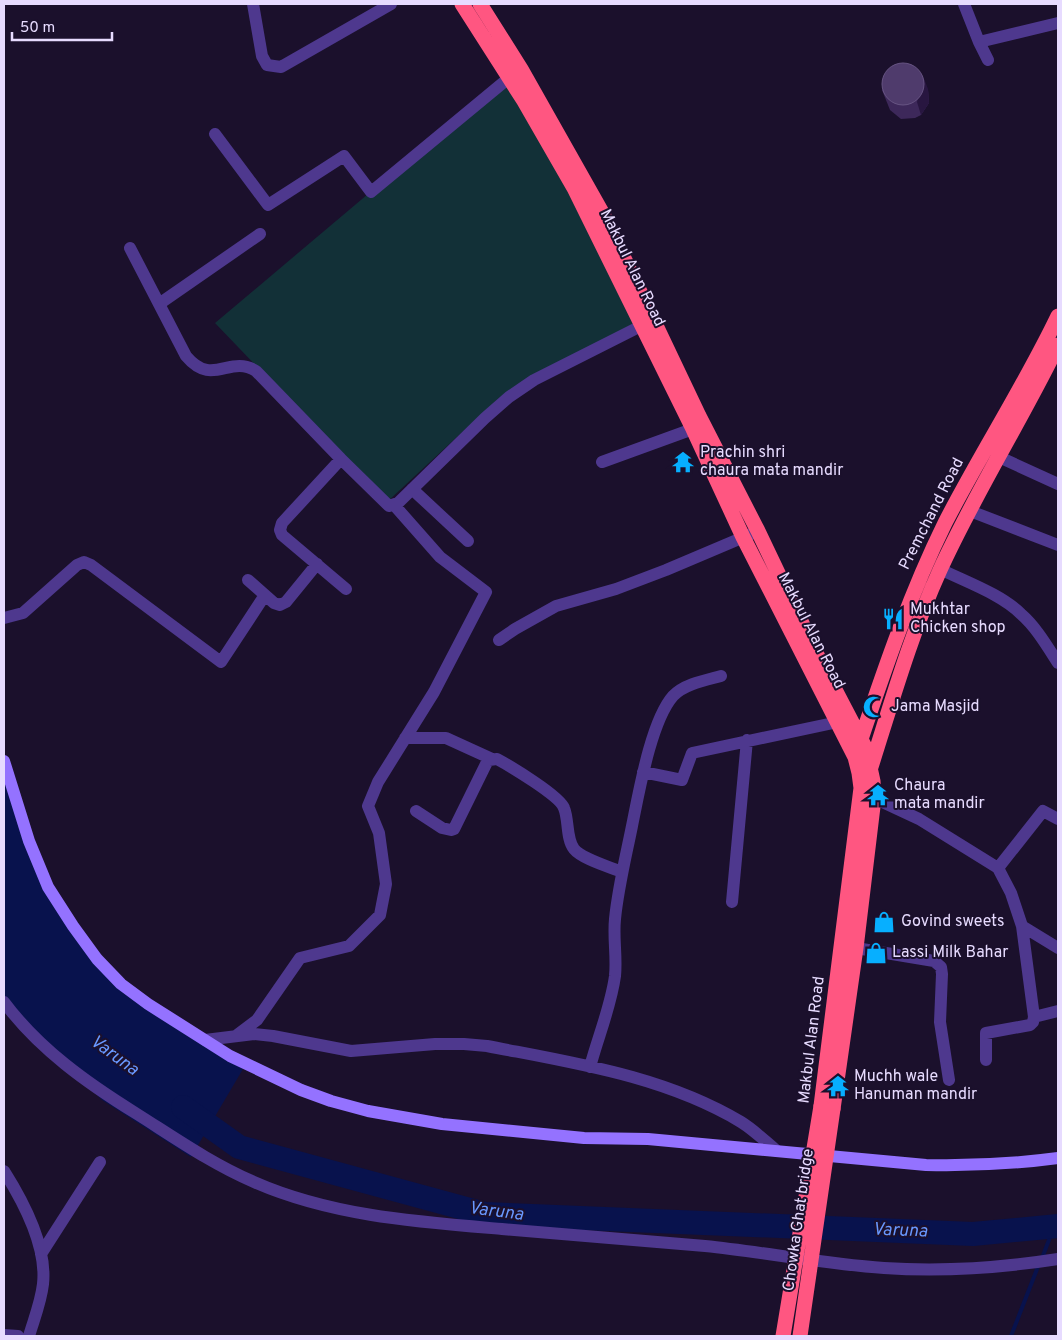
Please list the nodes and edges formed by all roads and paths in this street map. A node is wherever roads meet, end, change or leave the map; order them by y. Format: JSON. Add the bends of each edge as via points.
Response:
{"nodes":[{"id":1,"x":253,"y":4,"type":"edge"},
{"id":2,"x":390,"y":4,"type":"edge"},
{"id":3,"x":462,"y":4,"type":"edge"},
{"id":4,"x":480,"y":4,"type":"edge"},
{"id":5,"x":964,"y":4,"type":"edge"},
{"id":6,"x":1058,"y":23,"type":"edge"},
{"id":7,"x":979,"y":42,"type":"junction"},
{"id":8,"x":988,"y":60,"type":"dead end"},
{"id":9,"x":521,"y":69,"type":"junction"},
{"id":10,"x":508,"y":77,"type":"junction"},
{"id":11,"x":215,"y":134,"type":"dead end"},
{"id":12,"x":260,"y":234,"type":"dead end"},
{"id":13,"x":130,"y":248,"type":"dead end"},
{"id":14,"x":623,"y":272,"type":"junction"},
{"id":15,"x":159,"y":304,"type":"junction"},
{"id":16,"x":1058,"y":316,"type":"edge"},
{"id":17,"x":641,"y":326,"type":"junction"},
{"id":18,"x":1058,"y":345,"type":"edge"},
{"id":19,"x":698,"y":427,"type":"junction"},
{"id":20,"x":999,"y":457,"type":"junction"},
{"id":21,"x":341,"y":459,"type":"junction"},
{"id":22,"x":602,"y":462,"type":"dead end"},
{"id":23,"x":1058,"y":484,"type":"edge"},
{"id":24,"x":412,"y":489,"type":"junction"},
{"id":25,"x":395,"y":506,"type":"junction"},
{"id":26,"x":970,"y":511,"type":"junction"},
{"id":27,"x":758,"y":531,"type":"junction"},
{"id":28,"x":743,"y":537,"type":"junction"},
{"id":29,"x":468,"y":541,"type":"dead end"},
{"id":30,"x":1058,"y":545,"type":"edge"},
{"id":31,"x":317,"y":564,"type":"junction"},
{"id":32,"x":940,"y":569,"type":"junction"},
{"id":33,"x":248,"y":580,"type":"dead end"},
{"id":34,"x":346,"y":589,"type":"dead end"},
{"id":35,"x":265,"y":595,"type":"junction"},
{"id":36,"x":4,"y":618,"type":"edge"},
{"id":37,"x":499,"y":640,"type":"dead end"},
{"id":38,"x":1058,"y":663,"type":"edge"},
{"id":39,"x":721,"y":676,"type":"dead end"},
{"id":40,"x":838,"y":722,"type":"junction"},
{"id":41,"x":405,"y":738,"type":"junction"},
{"id":42,"x":861,"y":739,"type":"junction"},
{"id":43,"x":747,"y":740,"type":"junction"},
{"id":44,"x":492,"y":759,"type":"junction"},
{"id":45,"x":4,"y":761,"type":"edge"},
{"id":46,"x":871,"y":767,"type":"junction"},
{"id":47,"x":644,"y":772,"type":"junction"},
{"id":48,"x":874,"y":798,"type":"junction"},
{"id":49,"x":416,"y":811,"type":"dead end"},
{"id":50,"x":1058,"y":819,"type":"edge"},
{"id":51,"x":998,"y":868,"type":"junction"},
{"id":52,"x":622,"y":872,"type":"junction"},
{"id":53,"x":732,"y":902,"type":"dead end"},
{"id":54,"x":1022,"y":926,"type":"junction"},
{"id":55,"x":856,"y":948,"type":"junction"},
{"id":56,"x":1058,"y":948,"type":"edge"},
{"id":57,"x":4,"y":1002,"type":"edge"},
{"id":58,"x":1058,"y":1011,"type":"edge"},
{"id":59,"x":1034,"y":1017,"type":"junction"},
{"id":60,"x":237,"y":1035,"type":"junction"},
{"id":61,"x":205,"y":1040,"type":"junction"},
{"id":62,"x":986,"y":1060,"type":"dead end"},
{"id":63,"x":590,"y":1067,"type":"junction"},
{"id":64,"x":948,"y":1080,"type":"dead end"},
{"id":65,"x":827,"y":1107,"type":"junction"},
{"id":66,"x":777,"y":1151,"type":"junction"},
{"id":67,"x":1058,"y":1158,"type":"edge"},
{"id":68,"x":100,"y":1162,"type":"dead end"},
{"id":69,"x":4,"y":1171,"type":"edge"},
{"id":70,"x":41,"y":1254,"type":"junction"},
{"id":71,"x":1058,"y":1259,"type":"edge"},
{"id":72,"x":4,"y":1335,"type":"edge"},
{"id":73,"x":18,"y":1336,"type":"edge"},
{"id":74,"x":28,"y":1336,"type":"edge"},
{"id":75,"x":783,"y":1336,"type":"edge"},
{"id":76,"x":800,"y":1336,"type":"edge"}],
"edges":[{"from":1,"to":2,"type":"street","via":[[262,56],[267,65],[276,67]]},
{"from":3,"to":10,"type":"highway","name":"Makbul Alan Road"},
{"from":4,"to":9,"type":"highway","name":"Makbul Alan Road"},
{"from":5,"to":7,"type":"street"},
{"from":6,"to":7,"type":"street"},
{"from":7,"to":8,"type":"street"},
{"from":9,"to":10,"type":"street"},
{"from":9,"to":14,"type":"highway","name":"Makbul Alan Road","via":[[604,216]]},
{"from":10,"to":11,"type":"street","via":[[371,192],[344,156],[268,205]]},
{"from":10,"to":14,"type":"highway","name":"Makbul Alan Road"},
{"from":12,"to":15,"type":"street"},
{"from":13,"to":15,"type":"street"},
{"from":14,"to":17,"type":"highway","name":"Makbul Alan Road"},
{"from":14,"to":19,"type":"highway","name":"Makbul Alan Road"},
{"from":15,"to":21,"type":"street","via":[[194,365],[213,370],[250,367]]},
{"from":16,"to":42,"type":"highway","name":"Premchand Road","via":[[950,514],[918,580]]},
{"from":17,"to":19,"type":"highway","name":"Makbul Alan Road"},
{"from":17,"to":24,"type":"street","via":[[534,380],[509,397]]},
{"from":18,"to":20,"type":"highway","name":"Premchand Road"},
{"from":19,"to":22,"type":"street"},
{"from":19,"to":27,"type":"highway","name":"Makbul Alan Road"},
{"from":19,"to":28,"type":"highway","name":"Makbul Alan Road"},
{"from":20,"to":23,"type":"street"},
{"from":20,"to":26,"type":"highway","name":"Premchand Road"},
{"from":21,"to":25,"type":"street","via":[[385,505]]},
{"from":21,"to":31,"type":"street","via":[[280,527],[282,534]]},
{"from":24,"to":25,"type":"street"},
{"from":24,"to":29,"type":"street"},
{"from":25,"to":41,"type":"street","via":[[440,557],[486,592],[434,692]]},
{"from":26,"to":30,"type":"street"},
{"from":26,"to":32,"type":"highway","name":"Premchand Road"},
{"from":27,"to":28,"type":"street"},
{"from":27,"to":42,"type":"highway","name":"Makbul Alan Road","via":[[819,660]]},
{"from":28,"to":37,"type":"street","via":[[616,589],[556,606]]},
{"from":28,"to":40,"type":"highway","name":"Makbul Alan Road"},
{"from":31,"to":34,"type":"street"},
{"from":31,"to":35,"type":"street","via":[[282,604]]},
{"from":32,"to":38,"type":"street","via":[[1016,609],[1030,622]]},
{"from":32,"to":46,"type":"highway","name":"Premchand Road","via":[[901,668]]},
{"from":33,"to":35,"type":"street"},
{"from":35,"to":36,"type":"street","via":[[221,662],[84,562],[23,613]]},
{"from":39,"to":47,"type":"street","via":[[695,684],[673,696],[659,720]]},
{"from":40,"to":43,"type":"street"},
{"from":40,"to":65,"type":"highway","name":"Makbul Alan Road","via":[[855,757],[861,788]]},
{"from":41,"to":44,"type":"street","via":[[446,738]]},
{"from":41,"to":60,"type":"street","via":[[378,782],[368,806],[380,833],[386,884],[380,915],[349,946],[300,958],[257,1020]]},
{"from":42,"to":46,"type":"highway","name":"Makbul Alan Road"},
{"from":43,"to":47,"type":"street","via":[[692,753],[682,780]]},
{"from":43,"to":53,"type":"street"},
{"from":44,"to":49,"type":"street","via":[[484,766],[454,829],[442,828]]},
{"from":44,"to":52,"type":"street","via":[[501,761],[561,802],[574,850]]},
{"from":45,"to":61,"type":"street","via":[[29,841],[48,887],[73,926],[97,959],[121,984]]},
{"from":46,"to":48,"type":"highway","name":"Makbul Alan Road"},
{"from":47,"to":52,"type":"street"},
{"from":48,"to":51,"type":"street","via":[[919,819]]},
{"from":48,"to":55,"type":"highway","name":"Makbul Alan Road"},
{"from":50,"to":51,"type":"street","via":[[1043,811]]},
{"from":51,"to":54,"type":"street"},
{"from":52,"to":63,"type":"street","via":[[615,917],[615,975]]},
{"from":54,"to":56,"type":"street"},
{"from":54,"to":59,"type":"street"},
{"from":55,"to":64,"type":"street","via":[[934,962],[941,967],[940,1022]]},
{"from":55,"to":65,"type":"highway","name":"Makbul Alan Road"},
{"from":57,"to":71,"type":"street","via":[[43,1046],[90,1084],[200,1154],[254,1182],[310,1202],[381,1217],[713,1247],[883,1268],[959,1270]]},
{"from":58,"to":59,"type":"street"},
{"from":59,"to":62,"type":"street","via":[[1030,1025],[986,1033]]},
{"from":60,"to":61,"type":"street"},
{"from":60,"to":63,"type":"street","via":[[273,1036],[351,1052],[464,1044]]},
{"from":61,"to":66,"type":"street","via":[[230,1056],[301,1090],[368,1110],[442,1124],[584,1138],[648,1139]]},
{"from":63,"to":66,"type":"street","via":[[630,1076],[692,1097],[743,1123]]},
{"from":65,"to":75,"type":"highway","name":"Makbul Alan Road","bridge":true},
{"from":65,"to":76,"type":"highway","name":"Chowka Ghat bridge","bridge":true},
{"from":66,"to":67,"type":"street","via":[[926,1165],[1011,1164]]},
{"from":68,"to":70,"type":"street"},
{"from":69,"to":70,"type":"street","via":[[28,1216]]},
{"from":70,"to":74,"type":"street","via":[[43,1285]]},
{"from":72,"to":73,"type":"street"}]}
